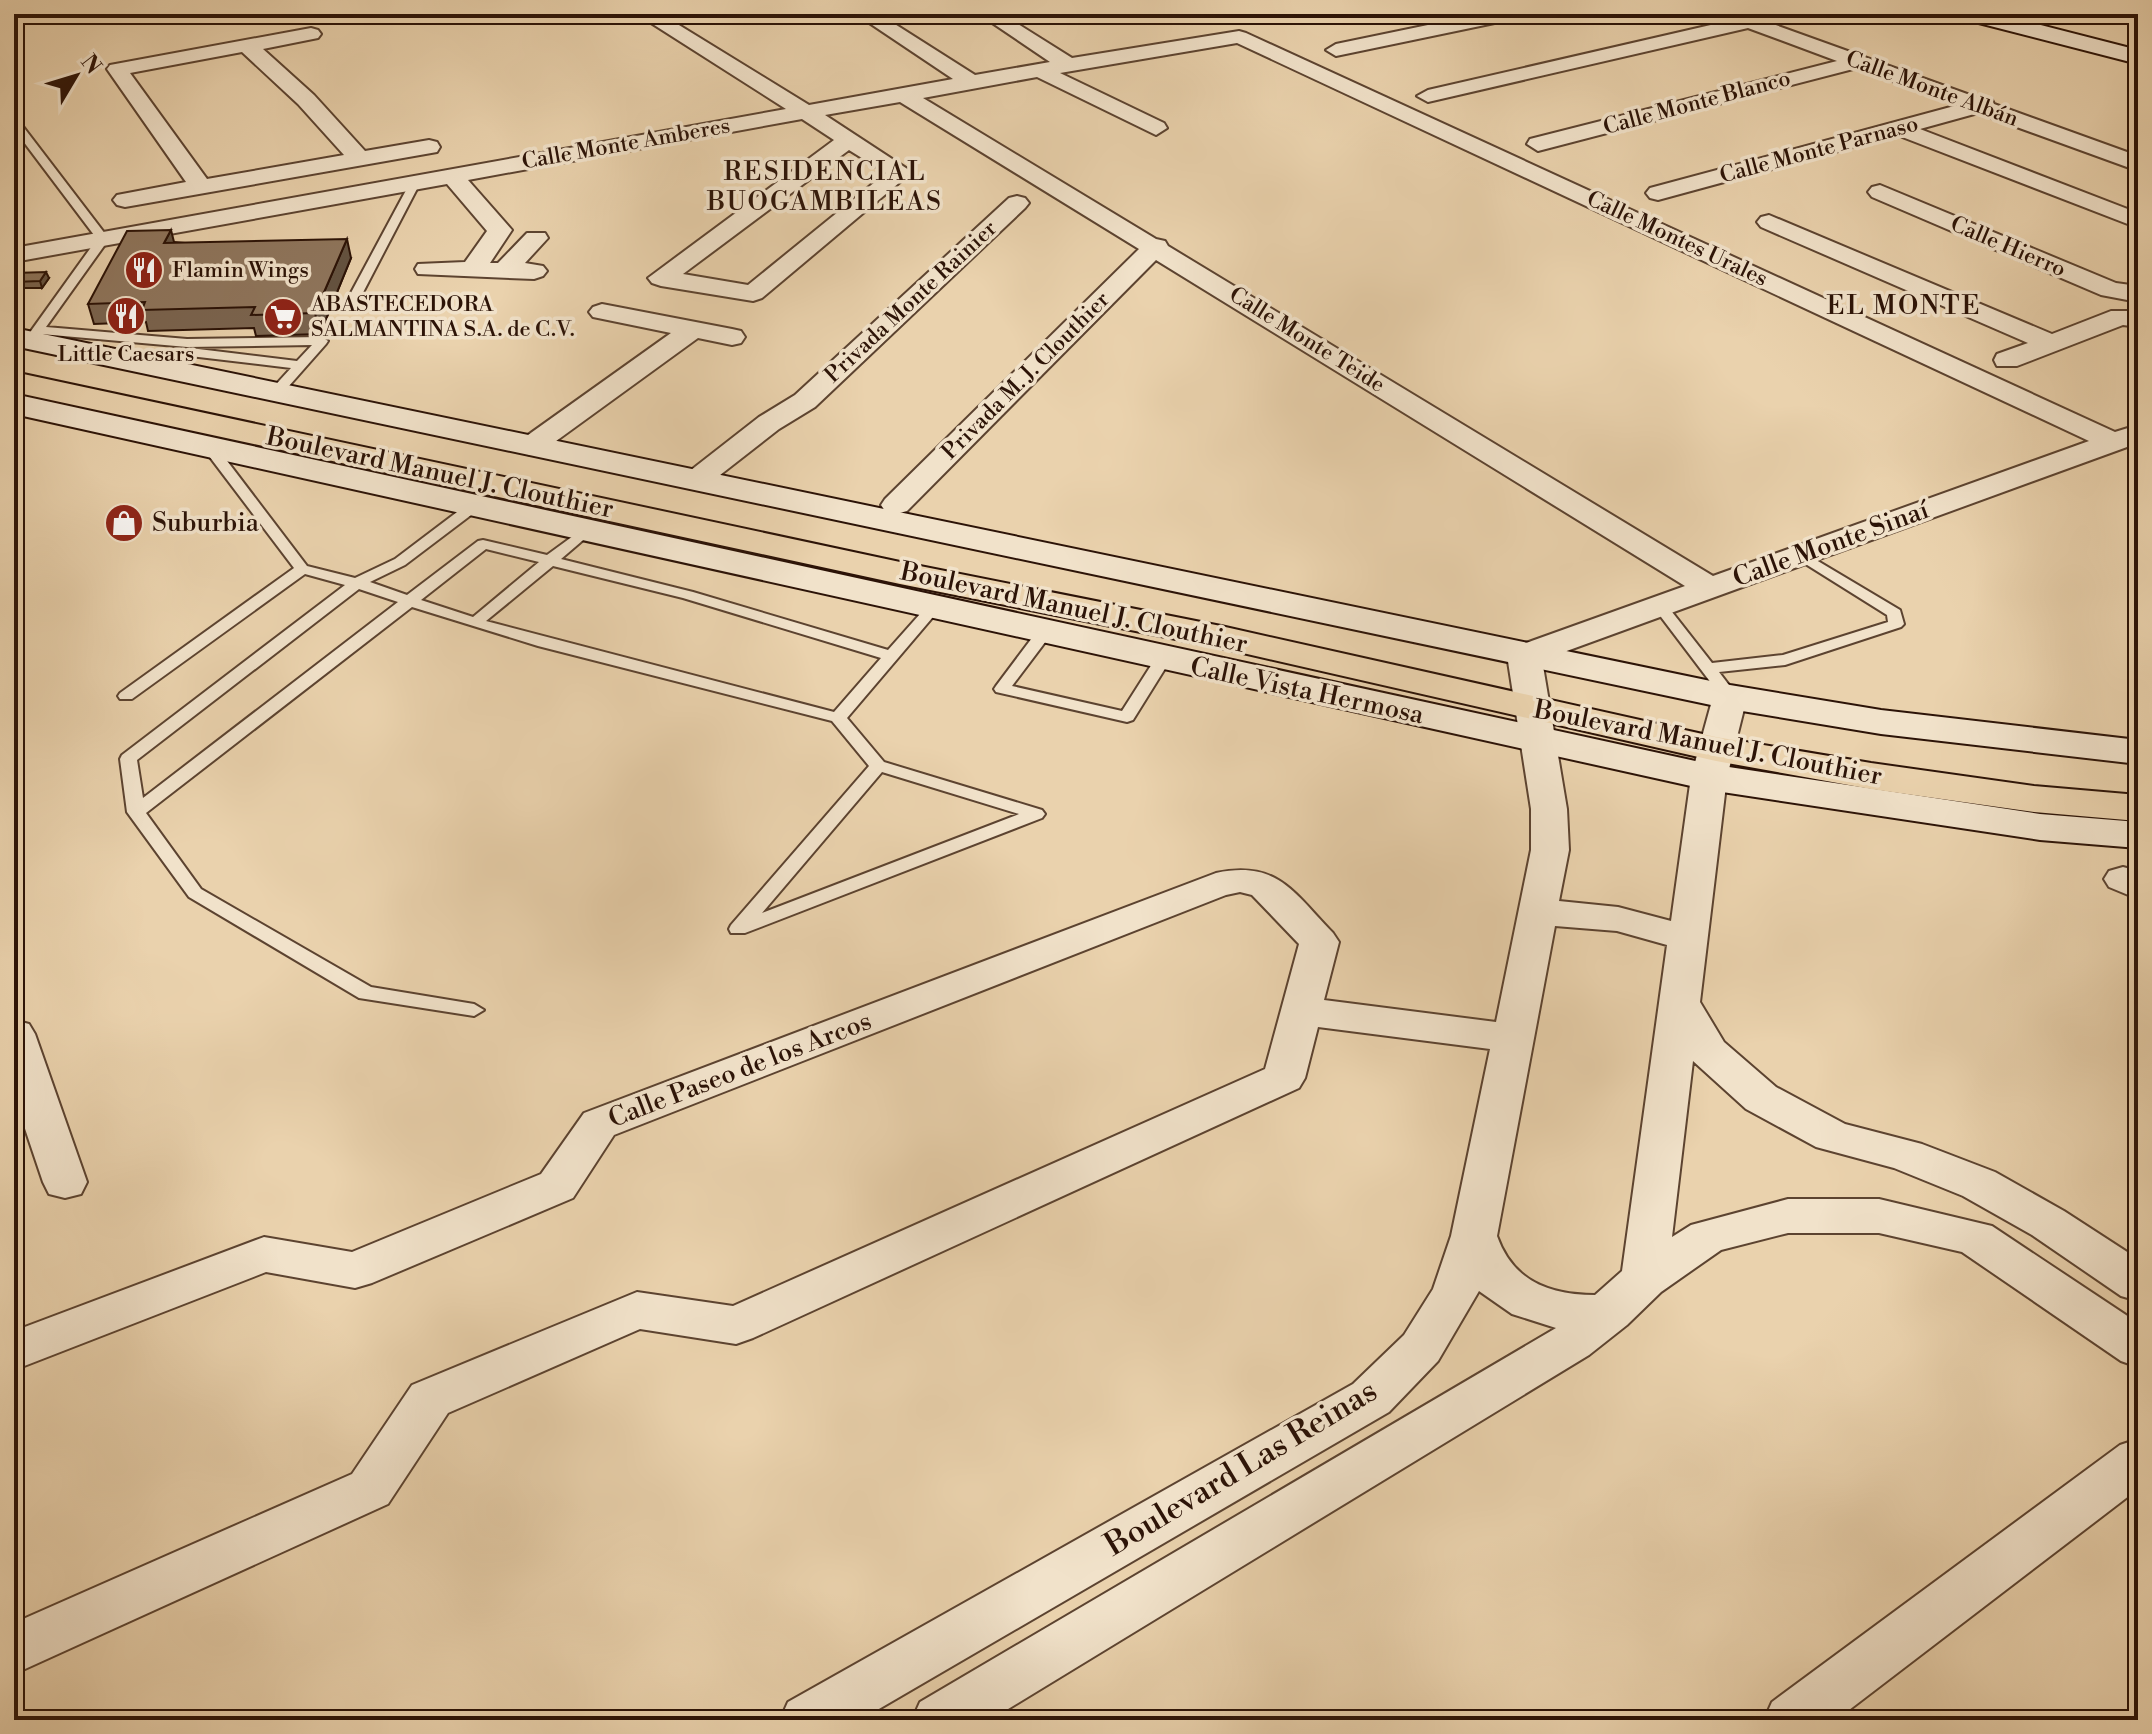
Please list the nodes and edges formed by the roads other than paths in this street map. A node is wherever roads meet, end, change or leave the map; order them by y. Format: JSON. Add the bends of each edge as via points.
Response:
{"nodes":[{"id":1,"x":647,"y":14,"type":"edge"},
{"id":2,"x":866,"y":14,"type":"edge"},
{"id":3,"x":989,"y":14,"type":"edge"},
{"id":4,"x":1509,"y":14,"type":"edge"},
{"id":5,"x":1727,"y":14,"type":"edge"},
{"id":6,"x":1971,"y":14,"type":"edge"},
{"id":7,"x":2057,"y":14,"type":"edge"},
{"id":8,"x":1749,"y":22,"type":"junction"},
{"id":9,"x":311,"y":34,"type":"dead end"},
{"id":10,"x":2138,"y":35,"type":"edge"},
{"id":11,"x":1239,"y":37,"type":"joint"},
{"id":12,"x":247,"y":46,"type":"junction"},
{"id":13,"x":1336,"y":50,"type":"dead end"},
{"id":14,"x":2138,"y":57,"type":"edge"},
{"id":15,"x":1857,"y":62,"type":"junction"},
{"id":16,"x":1068,"y":65,"type":"junction"},
{"id":17,"x":1039,"y":70,"type":"junction"},
{"id":18,"x":971,"y":82,"type":"junction"},
{"id":19,"x":902,"y":94,"type":"junction"},
{"id":20,"x":1428,"y":96,"type":"dead end"},
{"id":21,"x":2007,"y":99,"type":"dead end"},
{"id":22,"x":1980,"y":106,"type":"junction"},
{"id":23,"x":804,"y":112,"type":"junction"},
{"id":24,"x":14,"y":122,"type":"edge"},
{"id":25,"x":1156,"y":128,"type":"dead end"},
{"id":26,"x":1900,"y":129,"type":"junction"},
{"id":27,"x":848,"y":140,"type":"junction"},
{"id":28,"x":1538,"y":144,"type":"dead end"},
{"id":29,"x":429,"y":147,"type":"dead end"},
{"id":30,"x":359,"y":159,"type":"junction"},
{"id":31,"x":2137,"y":164,"type":"edge"},
{"id":32,"x":292,"y":170,"type":"junction"},
{"id":33,"x":452,"y":176,"type":"junction"},
{"id":34,"x":252,"y":177,"type":"junction"},
{"id":35,"x":415,"y":183,"type":"junction"},
{"id":36,"x":200,"y":186,"type":"junction"},
{"id":37,"x":2051,"y":188,"type":"junction"},
{"id":38,"x":1880,"y":192,"type":"dead end"},
{"id":39,"x":1658,"y":193,"type":"dead end"},
{"id":40,"x":125,"y":200,"type":"dead end"},
{"id":41,"x":316,"y":201,"type":"junction"},
{"id":42,"x":1017,"y":203,"type":"dead end"},
{"id":43,"x":276,"y":208,"type":"junction"},
{"id":44,"x":2138,"y":221,"type":"edge"},
{"id":45,"x":1769,"y":222,"type":"dead end"},
{"id":46,"x":495,"y":237,"type":"junction"},
{"id":47,"x":103,"y":239,"type":"junction"},
{"id":48,"x":1156,"y":246,"type":"junction"},
{"id":49,"x":14,"y":255,"type":"edge"},
{"id":50,"x":427,"y":269,"type":"dead end"},
{"id":51,"x":472,"y":270,"type":"junction"},
{"id":52,"x":504,"y":271,"type":"junction"},
{"id":53,"x":534,"y":271,"type":"dead end"},
{"id":54,"x":2138,"y":294,"type":"edge"},
{"id":55,"x":351,"y":304,"type":"dead end"},
{"id":56,"x":602,"y":312,"type":"dead end"},
{"id":57,"x":2138,"y":319,"type":"edge"},
{"id":58,"x":665,"y":324,"type":"junction"},
{"id":59,"x":694,"y":329,"type":"junction"},
{"id":60,"x":732,"y":337,"type":"dead end"},
{"id":61,"x":24,"y":342,"type":"edge"},
{"id":62,"x":2051,"y":343,"type":"junction"},
{"id":63,"x":176,"y":354,"type":"junction"},
{"id":64,"x":2007,"y":360,"type":"dead end"},
{"id":65,"x":300,"y":365,"type":"junction"},
{"id":66,"x":14,"y":382,"type":"edge"},
{"id":67,"x":276,"y":392,"type":"junction"},
{"id":68,"x":14,"y":404,"type":"edge"},
{"id":69,"x":2126,"y":438,"type":"edge"},
{"id":70,"x":518,"y":443,"type":"junction"},
{"id":71,"x":210,"y":448,"type":"junction"},
{"id":72,"x":327,"y":448,"type":"junction"},
{"id":73,"x":712,"y":484,"type":"junction"},
{"id":74,"x":896,"y":505,"type":"dead end"},
{"id":75,"x":474,"y":506,"type":"junction"},
{"id":76,"x":563,"y":539,"type":"junction"},
{"id":77,"x":1801,"y":555,"type":"junction"},
{"id":78,"x":302,"y":569,"type":"junction"},
{"id":79,"x":357,"y":583,"type":"junction"},
{"id":80,"x":1710,"y":588,"type":"junction"},
{"id":81,"x":412,"y":600,"type":"junction"},
{"id":82,"x":1660,"y":606,"type":"junction"},
{"id":83,"x":933,"y":608,"type":"junction"},
{"id":84,"x":475,"y":623,"type":"junction"},
{"id":85,"x":1044,"y":633,"type":"junction"},
{"id":86,"x":891,"y":656,"type":"junction"},
{"id":87,"x":1163,"y":659,"type":"junction"},
{"id":88,"x":1708,"y":668,"type":"junction"},
{"id":89,"x":126,"y":696,"type":"dead end"},
{"id":90,"x":1530,"y":696,"type":"junction"},
{"id":91,"x":838,"y":718,"type":"junction"},
{"id":92,"x":1720,"y":736,"type":"junction"},
{"id":93,"x":2138,"y":752,"type":"edge"},
{"id":94,"x":878,"y":766,"type":"junction"},
{"id":95,"x":2138,"y":783,"type":"edge"},
{"id":96,"x":2138,"y":808,"type":"edge"},
{"id":97,"x":136,"y":812,"type":"junction"},
{"id":98,"x":2138,"y":835,"type":"edge"},
{"id":99,"x":1539,"y":912,"type":"junction"},
{"id":100,"x":1689,"y":938,"type":"junction"},
{"id":101,"x":1680,"y":1002,"type":"junction"},
{"id":102,"x":474,"y":1010,"type":"dead end"},
{"id":103,"x":1302,"y":1011,"type":"junction"},
{"id":104,"x":14,"y":1034,"type":"edge"},
{"id":105,"x":1514,"y":1038,"type":"junction"},
{"id":106,"x":65,"y":1182,"type":"dead end"},
{"id":107,"x":1474,"y":1236,"type":"junction"},
{"id":108,"x":1644,"y":1279,"type":"junction"},
{"id":109,"x":2138,"y":1283,"type":"edge"},
{"id":110,"x":1610,"y":1312,"type":"junction"},
{"id":111,"x":2138,"y":1348,"type":"edge"},
{"id":112,"x":14,"y":1351,"type":"edge"},
{"id":113,"x":2138,"y":1460,"type":"edge"},
{"id":114,"x":14,"y":1649,"type":"edge"},
{"id":115,"x":808,"y":1720,"type":"edge"},
{"id":116,"x":940,"y":1720,"type":"edge"},
{"id":117,"x":1792,"y":1720,"type":"edge"}],
"edges":[{"from":1,"to":23,"type":"street"},
{"from":2,"to":18,"type":"street"},
{"from":3,"to":16,"type":"street"},
{"from":4,"to":13,"type":"street"},
{"from":5,"to":8,"type":"street","name":"Calle Monte Albán"},
{"from":6,"to":14,"type":"street"},
{"from":7,"to":10,"type":"street"},
{"from":8,"to":15,"type":"street","name":"Calle Monte Albán"},
{"from":8,"to":20,"type":"street"},
{"from":9,"to":12,"type":"street"},
{"from":11,"to":16,"type":"street","name":"Calle Monte Amberes"},
{"from":11,"to":69,"type":"street","name":"Calle Montes Urales"},
{"from":12,"to":30,"type":"street","via":[[316,107]]},
{"from":12,"to":36,"type":"street","via":[[117,69]]},
{"from":15,"to":22,"type":"street","name":"Calle Monte Albán"},
{"from":15,"to":28,"type":"street","name":"Calle Monte Blanco"},
{"from":16,"to":17,"type":"street","name":"Calle Monte Amberes"},
{"from":17,"to":18,"type":"street","name":"Calle Monte Amberes"},
{"from":17,"to":25,"type":"street"},
{"from":18,"to":19,"type":"street","name":"Calle Monte Amberes"},
{"from":19,"to":23,"type":"street","name":"Calle Monte Amberes"},
{"from":19,"to":48,"type":"street","name":"Calle Monte Teide"},
{"from":21,"to":22,"type":"street","name":"Calle Monte Parnaso"},
{"from":22,"to":26,"type":"street","name":"Calle Monte Parnaso"},
{"from":22,"to":31,"type":"street","name":"Calle Monte Albán"},
{"from":23,"to":27,"type":"street"},
{"from":23,"to":33,"type":"street","name":"Calle Monte Amberes"},
{"from":24,"to":47,"type":"lane"},
{"from":26,"to":37,"type":"street"},
{"from":26,"to":39,"type":"street","name":"Calle Monte Parnaso"},
{"from":27,"to":27,"type":"street","via":[[901,172],[753,293],[661,278]]},
{"from":29,"to":30,"type":"street"},
{"from":30,"to":32,"type":"street"},
{"from":31,"to":37,"type":"street"},
{"from":32,"to":34,"type":"street"},
{"from":32,"to":41,"type":"street"},
{"from":33,"to":35,"type":"street","name":"Calle Monte Amberes"},
{"from":33,"to":46,"type":"street","via":[[500,230]]},
{"from":34,"to":36,"type":"street"},
{"from":34,"to":43,"type":"street"},
{"from":35,"to":41,"type":"street","name":"Calle Monte Amberes"},
{"from":35,"to":55,"type":"lane"},
{"from":36,"to":40,"type":"street"},
{"from":37,"to":44,"type":"street"},
{"from":38,"to":54,"type":"street","name":"Calle Hierro","via":[[2110,290]]},
{"from":41,"to":43,"type":"street","name":"Calle Monte Amberes"},
{"from":42,"to":73,"type":"street","name":"Privada Monte Rainier","via":[[805,401],[789,427]]},
{"from":43,"to":47,"type":"street","name":"Calle Monte Amberes"},
{"from":45,"to":62,"type":"street"},
{"from":46,"to":51,"type":"street"},
{"from":46,"to":52,"type":"street","via":[[536,238]]},
{"from":47,"to":49,"type":"street","name":"Calle Monte Amberes"},
{"from":47,"to":61,"type":"lane"},
{"from":48,"to":74,"type":"street","name":"Privada M. J. Clouthier"},
{"from":48,"to":80,"type":"street","name":"Calle Monte Teide"},
{"from":50,"to":51,"type":"street"},
{"from":51,"to":52,"type":"street"},
{"from":52,"to":53,"type":"street"},
{"from":56,"to":58,"type":"street"},
{"from":57,"to":62,"type":"street","via":[[2120,317]]},
{"from":58,"to":59,"type":"street"},
{"from":58,"to":70,"type":"street"},
{"from":59,"to":60,"type":"street"},
{"from":59,"to":70,"type":"street"},
{"from":61,"to":63,"type":"street"},
{"from":61,"to":90,"type":"main road","name":"Boulevard Manuel J. Clouthier"},
{"from":62,"to":64,"type":"street"},
{"from":63,"to":65,"type":"lane"},
{"from":63,"to":65,"type":"lane","via":[[322,341]]},
{"from":63,"to":67,"type":"street"},
{"from":65,"to":67,"type":"lane"},
{"from":66,"to":72,"type":"main road","name":"Boulevard Manuel J. Clouthier"},
{"from":67,"to":70,"type":"street"},
{"from":68,"to":71,"type":"street","name":"Calle Vista Hermosa"},
{"from":69,"to":77,"type":"street","name":"Calle Monte Sinaí"},
{"from":70,"to":73,"type":"street"},
{"from":71,"to":75,"type":"street","name":"Calle Vista Hermosa"},
{"from":71,"to":78,"type":"lane"},
{"from":72,"to":76,"type":"main road"},
{"from":72,"to":90,"type":"main road","name":"Boulevard Manuel J. Clouthier","via":[[900,573]]},
{"from":73,"to":90,"type":"street"},
{"from":75,"to":76,"type":"street","name":"Calle Vista Hermosa"},
{"from":75,"to":79,"type":"lane","via":[[400,562]]},
{"from":76,"to":81,"type":"lane","via":[[483,544]]},
{"from":76,"to":83,"type":"street","name":"Calle Vista Hermosa"},
{"from":76,"to":84,"type":"lane"},
{"from":76,"to":86,"type":"lane","via":[[688,595]]},
{"from":77,"to":80,"type":"street","name":"Calle Monte Sinaí"},
{"from":77,"to":88,"type":"lane","via":[[1895,613],[1896,624],[1777,662]]},
{"from":78,"to":79,"type":"lane"},
{"from":78,"to":89,"type":"lane"},
{"from":79,"to":81,"type":"lane"},
{"from":79,"to":97,"type":"lane","via":[[128,759]]},
{"from":80,"to":82,"type":"street","name":"Calle Monte Sinaí"},
{"from":81,"to":84,"type":"lane"},
{"from":81,"to":97,"type":"lane"},
{"from":82,"to":88,"type":"lane"},
{"from":82,"to":90,"type":"street","name":"Calle Monte Sinaí"},
{"from":83,"to":85,"type":"street","name":"Calle Vista Hermosa"},
{"from":83,"to":86,"type":"lane"},
{"from":84,"to":91,"type":"lane"},
{"from":85,"to":87,"type":"street","name":"Calle Vista Hermosa"},
{"from":85,"to":87,"type":"lane","via":[[1002,689],[1127,717]]},
{"from":86,"to":91,"type":"lane"},
{"from":87,"to":90,"type":"street","name":"Calle Vista Hermosa"},
{"from":88,"to":92,"type":"lane"},
{"from":90,"to":92,"type":"street","name":"Calle Vista Hermosa"},
{"from":90,"to":92,"type":"main road","name":"Boulevard Manuel J. Clouthier"},
{"from":90,"to":99,"type":"street","name":"Boulevard Las Reinas","via":[[1549,809],[1550,850]]},
{"from":91,"to":94,"type":"lane"},
{"from":92,"to":93,"type":"street","via":[[1941,730]]},
{"from":92,"to":95,"type":"main road","name":"Boulevard Manuel J. Clouthier"},
{"from":92,"to":96,"type":"main road","name":"Boulevard Manuel J. Clouthier","via":[[1871,776]]},
{"from":92,"to":98,"type":"street","name":"Calle Vista Hermosa","via":[[2040,827]]},
{"from":92,"to":100,"type":"street"},
{"from":94,"to":94,"type":"lane","via":[[798,859],[738,929],[1036,814]]},
{"from":97,"to":102,"type":"lane","via":[[195,893],[222,909],[366,993]]},
{"from":99,"to":100,"type":"street","via":[[1618,919]]},
{"from":99,"to":105,"type":"street","name":"Boulevard Las Reinas"},
{"from":100,"to":101,"type":"street"},
{"from":101,"to":108,"type":"street"},
{"from":101,"to":109,"type":"street","via":[[1709,1052],[1761,1098],[1832,1136],[1906,1155],[1979,1184]]},
{"from":103,"to":105,"type":"street"},
{"from":103,"to":112,"type":"street","name":"Calle Paseo de los Arcos","via":[[1319,942],[1265,886],[1240,880],[1216,885],[599,1124],[557,1186],[355,1270],[264,1254]]},
{"from":103,"to":114,"type":"street","name":"Calle Paseo de los Arcos","via":[[1284,1078],[736,1325],[637,1310],[430,1399],[370,1489]]},
{"from":104,"to":106,"type":"street"},
{"from":105,"to":107,"type":"street","name":"Boulevard Las Reinas"},
{"from":107,"to":110,"type":"street","via":[[1487,1269],[1520,1297],[1549,1310]]},
{"from":107,"to":115,"type":"street","name":"Boulevard Las Reinas","via":[[1455,1293],[1421,1348],[1371,1398]]},
{"from":108,"to":110,"type":"street"},
{"from":108,"to":111,"type":"street","via":[[1707,1237],[1788,1216],[1879,1216],[1976,1238]]},
{"from":110,"to":116,"type":"street","via":[[1529,1369]]},
{"from":113,"to":117,"type":"street"}]}
